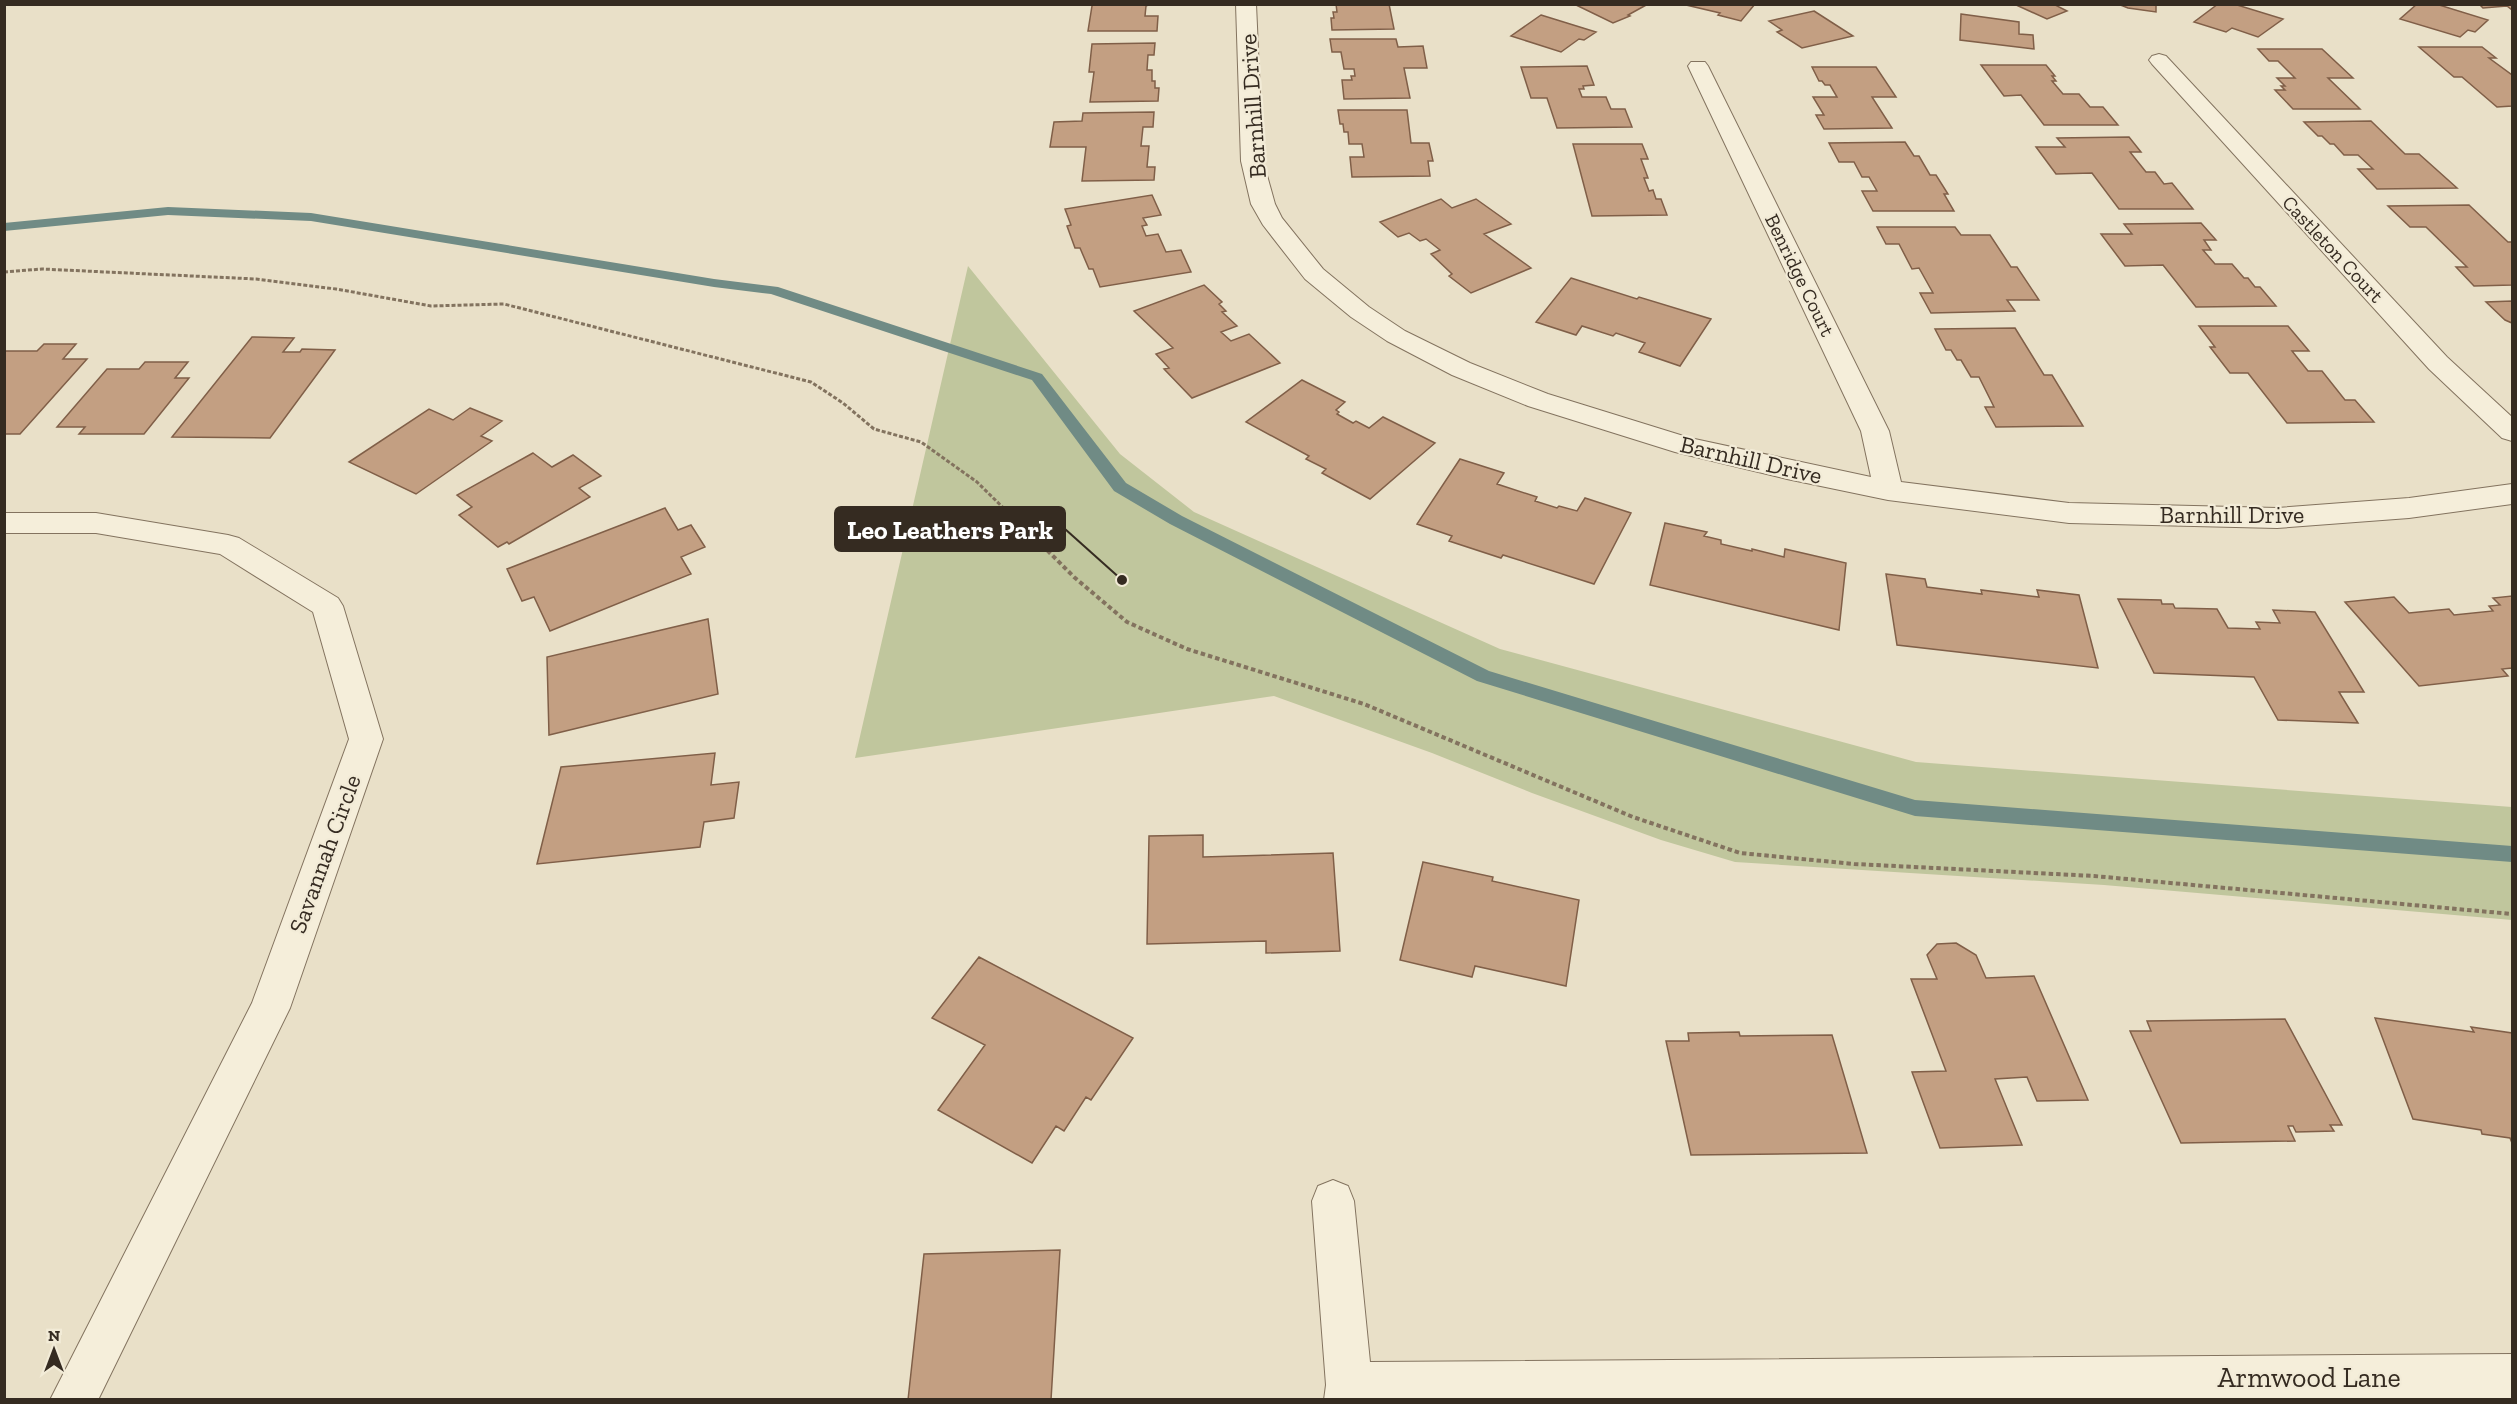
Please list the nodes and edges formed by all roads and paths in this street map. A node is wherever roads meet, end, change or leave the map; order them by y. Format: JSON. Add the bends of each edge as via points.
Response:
{"nodes":[{"id":1,"x":1246,"y":4,"type":"edge"},
{"id":2,"x":2158,"y":60,"type":"dead end"},
{"id":3,"x":1698,"y":66,"type":"dead end"},
{"id":4,"x":4,"y":272,"type":"edge"},
{"id":5,"x":2512,"y":432,"type":"edge"},
{"id":6,"x":1888,"y":490,"type":"junction"},
{"id":7,"x":2512,"y":494,"type":"edge"},
{"id":8,"x":4,"y":523,"type":"edge"},
{"id":9,"x":2512,"y":914,"type":"edge"},
{"id":10,"x":1332,"y":1201,"type":"dead end"},
{"id":11,"x":2512,"y":1377,"type":"edge"},
{"id":12,"x":1348,"y":1392,"type":"edge"},
{"id":13,"x":73,"y":1400,"type":"edge"}],
"edges":[{"from":1,"to":6,"type":"street","name":"Barnhill Drive","via":[[1252,161],[1263,204],[1314,274],[1360,312],[1396,336],[1461,369],[1538,400],[1685,446]]},
{"from":2,"to":5,"type":"street","name":"Castleton Court","via":[[2438,363]]},
{"from":3,"to":6,"type":"street","name":"Benridge Court","via":[[1875,431]]},
{"from":4,"to":9,"type":"path","via":[[77,270],[256,279],[431,306],[504,304],[811,382],[874,429],[921,442],[977,482],[1074,577],[1127,622],[1188,649],[1364,704],[1633,817],[1740,853],[1854,864],[2094,876]]},
{"from":6,"to":7,"type":"street","name":"Barnhill Drive","via":[[2069,513],[2277,518],[2409,508]]},
{"from":8,"to":13,"type":"street","name":"Savannah Circle","via":[[96,523],[228,545],[327,606],[366,739],[270,1008]]},
{"from":10,"to":12,"type":"street"},
{"from":11,"to":12,"type":"street","name":"Armwood Lane"}]}
